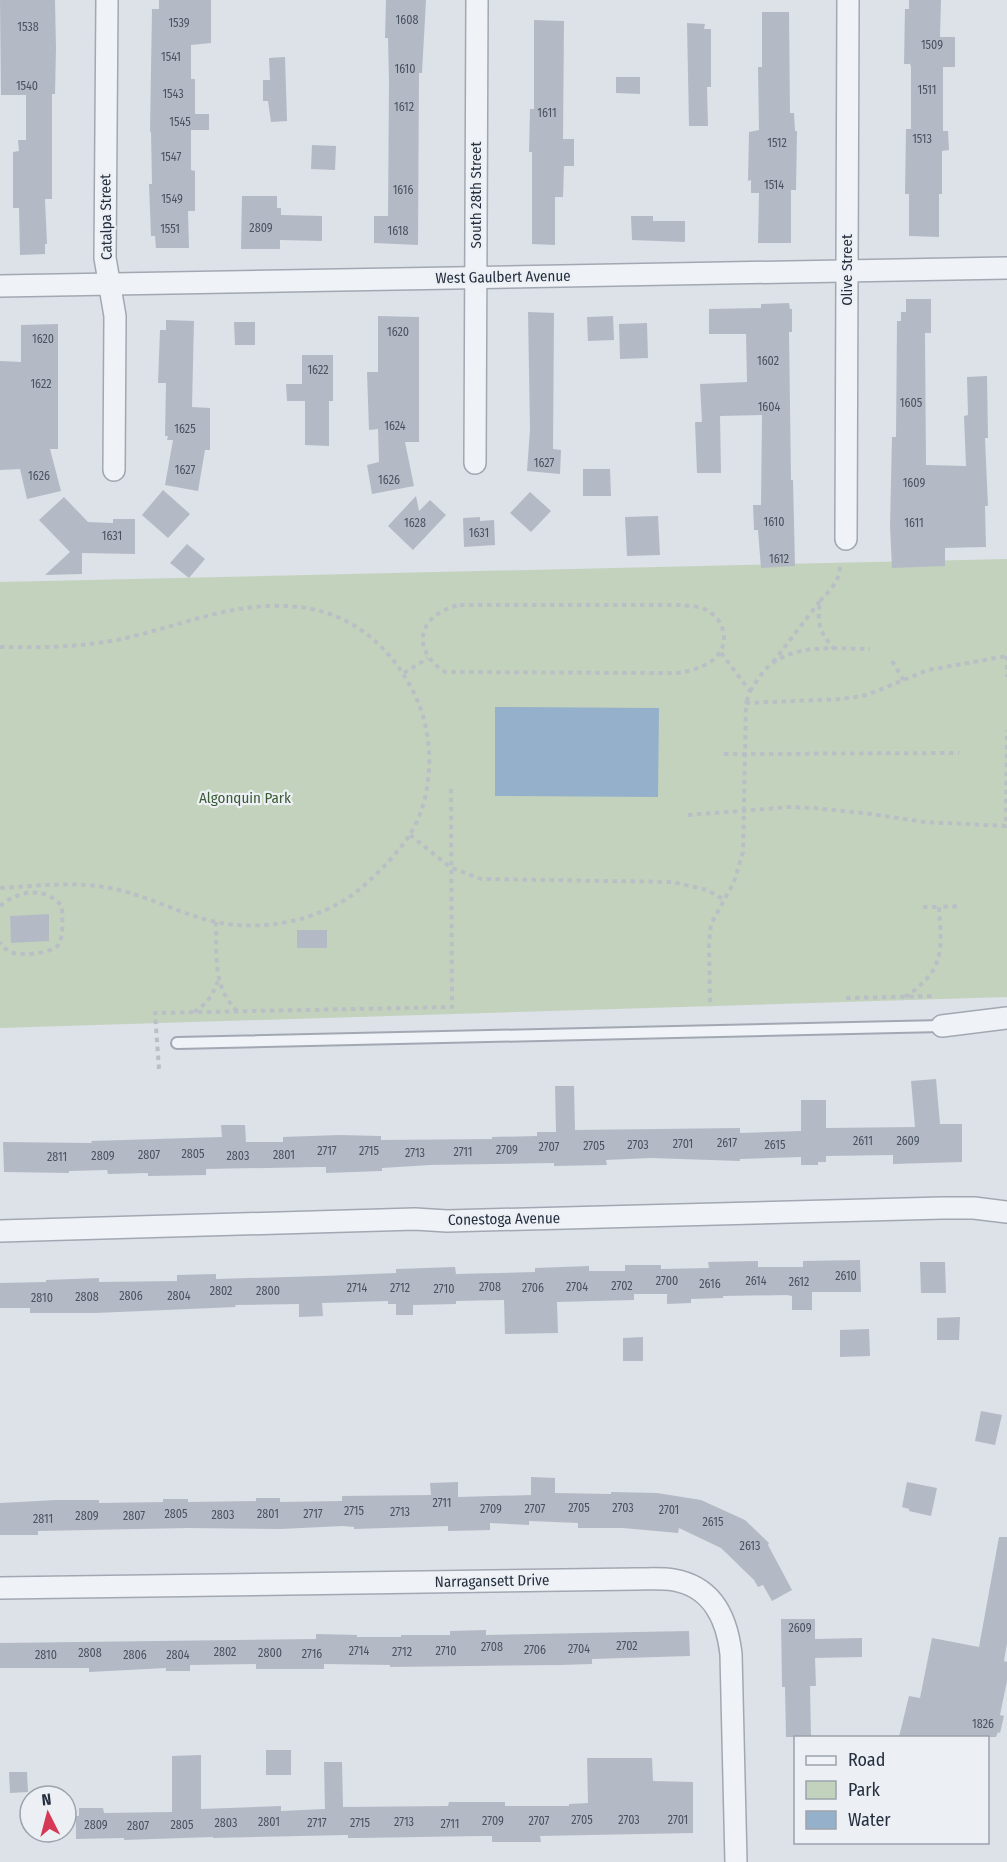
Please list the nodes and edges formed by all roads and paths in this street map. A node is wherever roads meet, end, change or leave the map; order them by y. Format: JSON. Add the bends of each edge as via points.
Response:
{"nodes":[{"id":1,"x":107,"y":0,"type":"edge"},
{"id":2,"x":477,"y":0,"type":"edge"},
{"id":3,"x":848,"y":0,"type":"edge"},
{"id":4,"x":1007,"y":268,"type":"edge"},
{"id":5,"x":847,"y":271,"type":"junction"},
{"id":6,"x":476,"y":277,"type":"junction"},
{"id":7,"x":110,"y":283,"type":"junction"},
{"id":8,"x":0,"y":286,"type":"edge"},
{"id":9,"x":475,"y":463,"type":"dead end"},
{"id":10,"x":114,"y":470,"type":"dead end"},
{"id":11,"x":846,"y":539,"type":"dead end"},
{"id":12,"x":840,"y":565,"type":"dead end"},
{"id":13,"x":820,"y":601,"type":"junction"},
{"id":14,"x":0,"y":647,"type":"edge"},
{"id":15,"x":834,"y":649,"type":"junction"},
{"id":16,"x":870,"y":650,"type":"dead end"},
{"id":17,"x":721,"y":652,"type":"junction"},
{"id":18,"x":1007,"y":656,"type":"edge"},
{"id":19,"x":428,"y":658,"type":"junction"},
{"id":20,"x":892,"y":661,"type":"dead end"},
{"id":21,"x":771,"y":665,"type":"junction"},
{"id":22,"x":404,"y":673,"type":"junction"},
{"id":23,"x":1007,"y":677,"type":"edge"},
{"id":24,"x":904,"y":681,"type":"junction"},
{"id":25,"x":750,"y":691,"type":"junction"},
{"id":26,"x":746,"y":703,"type":"junction"},
{"id":27,"x":1007,"y":730,"type":"edge"},
{"id":28,"x":958,"y":753,"type":"dead end"},
{"id":29,"x":724,"y":754,"type":"dead end"},
{"id":30,"x":745,"y":755,"type":"junction"},
{"id":31,"x":451,"y":787,"type":"dead end"},
{"id":32,"x":744,"y":810,"type":"junction"},
{"id":33,"x":688,"y":814,"type":"dead end"},
{"id":34,"x":1006,"y":826,"type":"edge"},
{"id":35,"x":410,"y":835,"type":"junction"},
{"id":36,"x":450,"y":867,"type":"junction"},
{"id":37,"x":0,"y":888,"type":"edge"},
{"id":38,"x":28,"y":890,"type":"junction"},
{"id":39,"x":723,"y":900,"type":"junction"},
{"id":40,"x":0,"y":906,"type":"edge"},
{"id":41,"x":961,"y":906,"type":"dead end"},
{"id":42,"x":939,"y":907,"type":"junction"},
{"id":43,"x":923,"y":908,"type":"dead end"},
{"id":44,"x":216,"y":922,"type":"junction"},
{"id":45,"x":0,"y":942,"type":"edge"},
{"id":46,"x":218,"y":981,"type":"junction"},
{"id":47,"x":934,"y":996,"type":"dead end"},
{"id":48,"x":905,"y":997,"type":"junction"},
{"id":49,"x":846,"y":998,"type":"dead end"},
{"id":50,"x":710,"y":1002,"type":"dead end"},
{"id":51,"x":238,"y":1011,"type":"junction"},
{"id":52,"x":194,"y":1012,"type":"junction"},
{"id":53,"x":1007,"y":1018,"type":"edge"},
{"id":54,"x":942,"y":1026,"type":"joint"},
{"id":55,"x":177,"y":1043,"type":"dead end"},
{"id":56,"x":159,"y":1069,"type":"dead end"},
{"id":57,"x":1007,"y":1212,"type":"edge"},
{"id":58,"x":0,"y":1230,"type":"edge"},
{"id":59,"x":0,"y":1588,"type":"edge"},
{"id":60,"x":736,"y":1862,"type":"edge"}],
"edges":[{"from":1,"to":7,"type":"street","name":"Catalpa Street","via":[[105,258]]},
{"from":2,"to":6,"type":"street","name":"South 28th Street"},
{"from":3,"to":5,"type":"street","name":"Olive Street"},
{"from":4,"to":5,"type":"street","name":"West Gaulbert Avenue"},
{"from":5,"to":6,"type":"street","name":"West Gaulbert Avenue"},
{"from":5,"to":11,"type":"street","name":"Olive Street"},
{"from":6,"to":7,"type":"street","name":"West Gaulbert Avenue"},
{"from":6,"to":9,"type":"street","name":"South 28th Street"},
{"from":7,"to":8,"type":"street","name":"West Gaulbert Avenue"},
{"from":7,"to":10,"type":"street","name":"Catalpa Street","via":[[115,316]]},
{"from":12,"to":13,"type":"path","via":[[839,577]]},
{"from":13,"to":15,"type":"path","via":[[818,624]]},
{"from":13,"to":21,"type":"path"},
{"from":14,"to":22,"type":"path","via":[[74,646],[135,635],[229,610],[278,606],[308,608],[334,616],[376,640]]},
{"from":15,"to":16,"type":"path"},
{"from":15,"to":21,"type":"path","via":[[801,651]]},
{"from":17,"to":19,"type":"path","via":[[705,665],[678,673],[445,672]]},
{"from":17,"to":19,"type":"path","via":[[724,644],[720,621],[711,612],[697,607],[460,605],[437,613],[429,621],[423,643]]},
{"from":17,"to":25,"type":"path"},
{"from":18,"to":23,"type":"path"},
{"from":18,"to":24,"type":"path","via":[[928,670]]},
{"from":19,"to":22,"type":"path"},
{"from":20,"to":24,"type":"path"},
{"from":21,"to":25,"type":"path"},
{"from":22,"to":35,"type":"path","via":[[421,709],[429,755],[424,798]]},
{"from":24,"to":26,"type":"path","via":[[856,697]]},
{"from":25,"to":26,"type":"path"},
{"from":26,"to":30,"type":"path"},
{"from":27,"to":34,"type":"path"},
{"from":28,"to":30,"type":"path"},
{"from":29,"to":30,"type":"path"},
{"from":30,"to":32,"type":"path"},
{"from":31,"to":36,"type":"path"},
{"from":32,"to":33,"type":"path"},
{"from":32,"to":34,"type":"path","via":[[813,808],[948,825]]},
{"from":32,"to":39,"type":"path","via":[[741,863]]},
{"from":35,"to":36,"type":"path"},
{"from":35,"to":44,"type":"path","via":[[368,882],[326,910],[266,924]]},
{"from":36,"to":39,"type":"path","via":[[481,879],[673,882],[707,890]]},
{"from":36,"to":51,"type":"path","via":[[452,1007]]},
{"from":37,"to":38,"type":"path"},
{"from":38,"to":40,"type":"path"},
{"from":38,"to":44,"type":"path","via":[[80,884],[108,888]]},
{"from":38,"to":45,"type":"path","via":[[48,895],[62,906],[60,941],[46,952],[16,953]]},
{"from":39,"to":50,"type":"path","via":[[709,938]]},
{"from":41,"to":42,"type":"path"},
{"from":42,"to":43,"type":"path"},
{"from":42,"to":48,"type":"path","via":[[939,957],[921,986]]},
{"from":44,"to":46,"type":"path"},
{"from":46,"to":51,"type":"path"},
{"from":46,"to":52,"type":"path","via":[[212,998]]},
{"from":47,"to":48,"type":"path"},
{"from":48,"to":49,"type":"path"},
{"from":51,"to":52,"type":"path"},
{"from":52,"to":56,"type":"path","via":[[155,1013]]},
{"from":53,"to":54,"type":"street"},
{"from":54,"to":55,"type":"lane"},
{"from":57,"to":58,"type":"street","name":"Conestoga Avenue","via":[[942,1208]]},
{"from":59,"to":60,"type":"street","name":"Narragansett Drive","via":[[636,1579],[685,1583],[716,1605],[729,1632]]}]}
